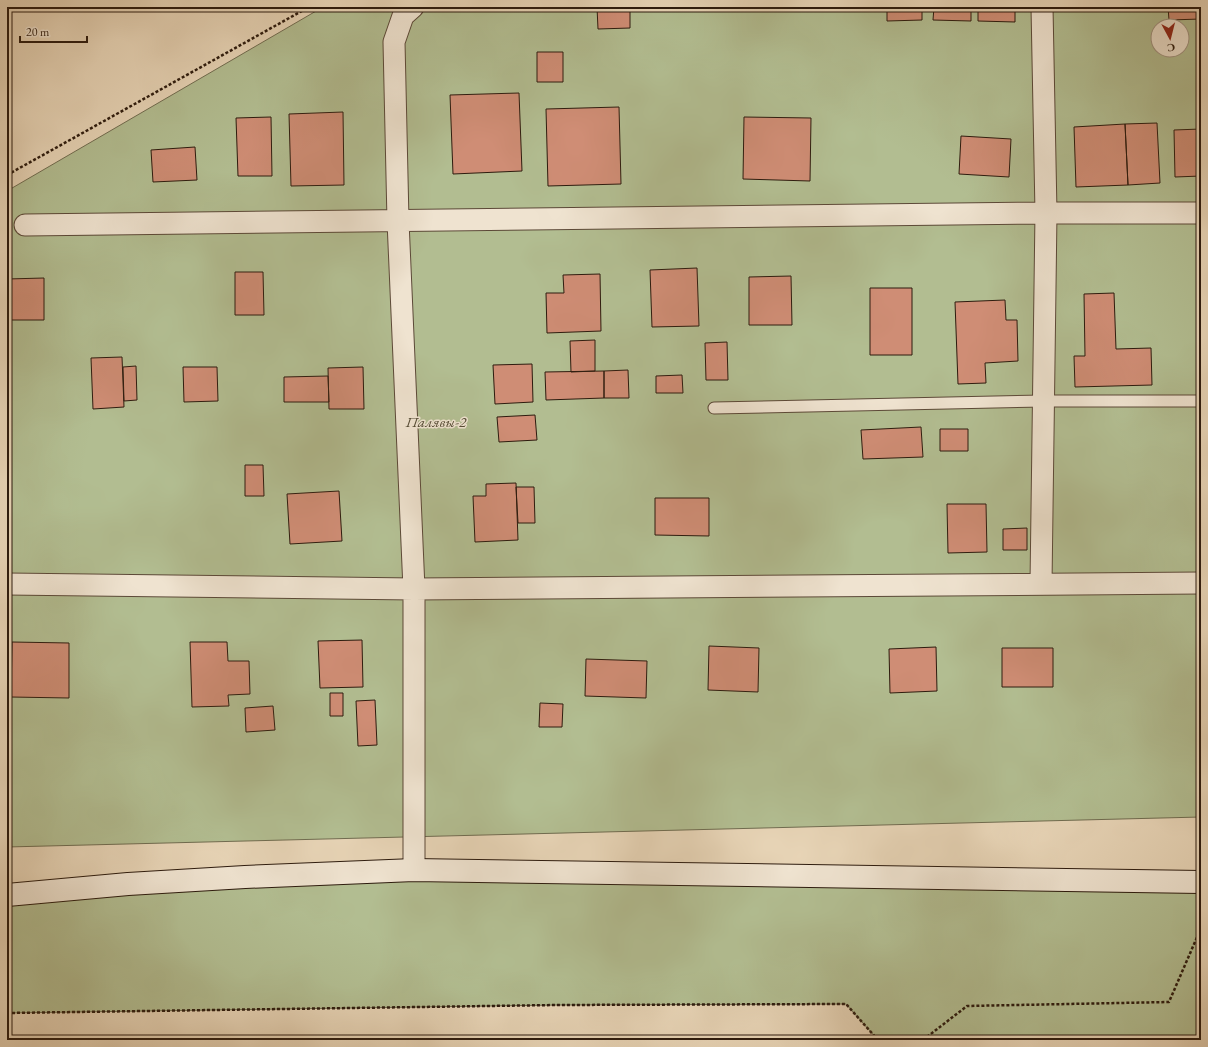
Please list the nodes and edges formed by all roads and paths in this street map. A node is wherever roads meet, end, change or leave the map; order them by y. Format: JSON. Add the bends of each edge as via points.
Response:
{"nodes":[{"id":1,"x":309,"y":7,"type":"edge"},
{"id":2,"x":412,"y":7,"type":"edge"},
{"id":3,"x":1042,"y":7,"type":"edge"},
{"id":4,"x":7,"y":175,"type":"edge"},
{"id":5,"x":1046,"y":213,"type":"junction"},
{"id":6,"x":1201,"y":213,"type":"edge"},
{"id":7,"x":398,"y":221,"type":"junction"},
{"id":8,"x":25,"y":225,"type":"dead end"},
{"id":9,"x":1044,"y":401,"type":"junction"},
{"id":10,"x":1201,"y":401,"type":"edge"},
{"id":11,"x":714,"y":408,"type":"dead end"},
{"id":12,"x":1201,"y":583,"type":"edge"},
{"id":13,"x":7,"y":584,"type":"edge"},
{"id":14,"x":1041,"y":584,"type":"junction"},
{"id":15,"x":414,"y":590,"type":"junction"},
{"id":16,"x":414,"y":870,"type":"junction"},
{"id":17,"x":1201,"y":882,"type":"edge"},
{"id":18,"x":7,"y":895,"type":"edge"},
{"id":19,"x":1201,"y":928,"type":"edge"},
{"id":20,"x":7,"y":1012,"type":"edge"},
{"id":21,"x":878,"y":1040,"type":"edge"},
{"id":22,"x":923,"y":1040,"type":"edge"}],
"edges":[{"from":1,"to":4,"type":"path"},
{"from":2,"to":7,"type":"street","via":[[403,16],[394,42]]},
{"from":3,"to":5,"type":"street"},
{"from":5,"to":6,"type":"street"},
{"from":5,"to":7,"type":"street"},
{"from":5,"to":9,"type":"street"},
{"from":7,"to":8,"type":"street"},
{"from":7,"to":15,"type":"street"},
{"from":9,"to":10,"type":"lane"},
{"from":9,"to":11,"type":"lane"},
{"from":9,"to":14,"type":"street"},
{"from":12,"to":14,"type":"street"},
{"from":13,"to":15,"type":"street"},
{"from":14,"to":15,"type":"street"},
{"from":15,"to":16,"type":"street"},
{"from":16,"to":17,"type":"main road"},
{"from":16,"to":18,"type":"main road","via":[[198,879]]},
{"from":19,"to":22,"type":"path","via":[[1169,1002],[967,1006]]},
{"from":20,"to":21,"type":"path","via":[[557,1004],[846,1004]]}]}
